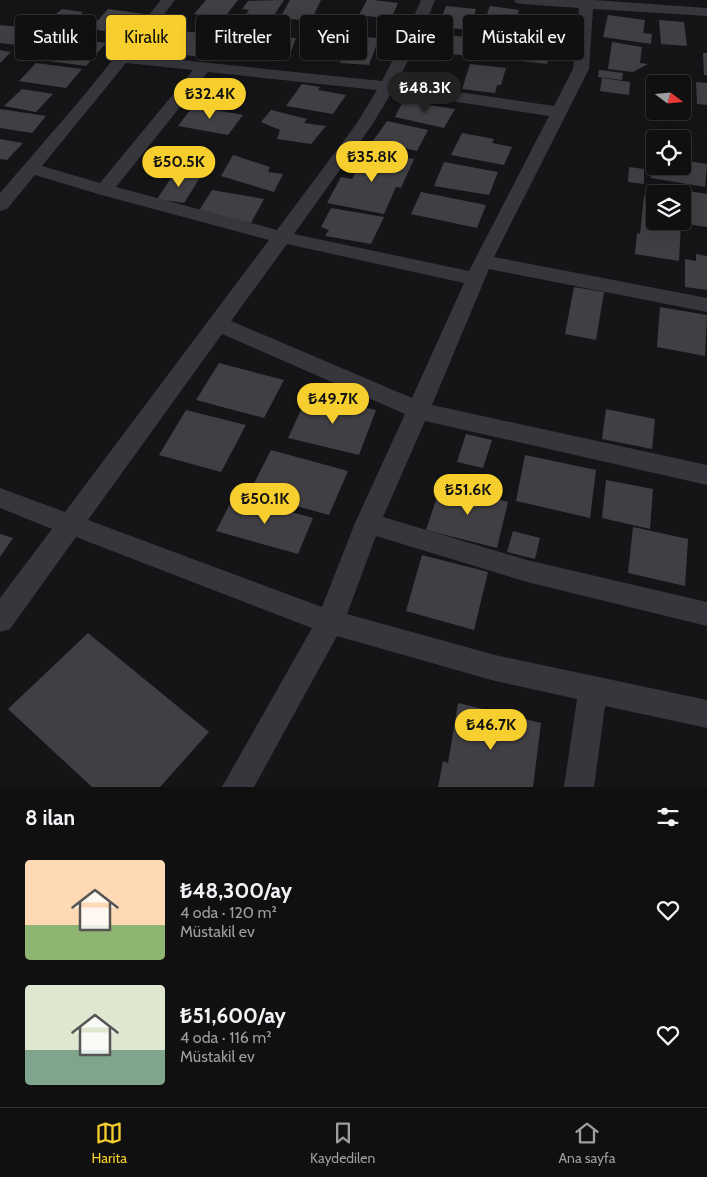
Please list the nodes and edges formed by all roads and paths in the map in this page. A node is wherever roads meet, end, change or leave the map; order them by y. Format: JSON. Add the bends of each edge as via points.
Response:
{"nodes":[{"id":1,"x":168,"y":0,"type":"edge"},
{"id":2,"x":428,"y":0,"type":"edge"},
{"id":3,"x":521,"y":0,"type":"edge"},
{"id":4,"x":587,"y":3,"type":"edge"},
{"id":5,"x":707,"y":12,"type":"edge"},
{"id":6,"x":156,"y":15,"type":"edge"},
{"id":7,"x":120,"y":60,"type":"edge"},
{"id":8,"x":140,"y":60,"type":"edge"},
{"id":9,"x":204,"y":67,"type":"junction"},
{"id":10,"x":387,"y":86,"type":"junction"},
{"id":11,"x":558,"y":112,"type":"junction"},
{"id":12,"x":31,"y":168,"type":"junction"},
{"id":13,"x":104,"y":190,"type":"junction"},
{"id":14,"x":0,"y":205,"type":"edge"},
{"id":15,"x":281,"y":237,"type":"junction"},
{"id":16,"x":479,"y":270,"type":"junction"},
{"id":17,"x":707,"y":305,"type":"edge"},
{"id":18,"x":217,"y":323,"type":"junction"},
{"id":19,"x":419,"y":410,"type":"junction"},
{"id":20,"x":707,"y":475,"type":"edge"},
{"id":21,"x":0,"y":498,"type":"edge"},
{"id":22,"x":368,"y":523,"type":"junction"},
{"id":23,"x":72,"y":524,"type":"junction"},
{"id":24,"x":707,"y":614,"type":"edge"},
{"id":25,"x":0,"y":620,"type":"edge"},
{"id":26,"x":330,"y":622,"type":"junction"},
{"id":27,"x":593,"y":689,"type":"junction"},
{"id":28,"x":707,"y":714,"type":"edge"},
{"id":29,"x":237,"y":787,"type":"edge"},
{"id":30,"x":579,"y":787,"type":"edge"}],
"edges":[{"from":1,"to":6,"type":"street"},
{"from":2,"to":10,"type":"street"},
{"from":3,"to":4,"type":"street"},
{"from":4,"to":5,"type":"street"},
{"from":4,"to":11,"type":"street","via":[[581,69]]},
{"from":7,"to":12,"type":"street"},
{"from":8,"to":9,"type":"street"},
{"from":9,"to":10,"type":"street"},
{"from":9,"to":13,"type":"street"},
{"from":10,"to":11,"type":"street"},
{"from":10,"to":15,"type":"street","via":[[364,125]]},
{"from":11,"to":16,"type":"street"},
{"from":12,"to":13,"type":"street"},
{"from":12,"to":14,"type":"street"},
{"from":13,"to":15,"type":"street"},
{"from":15,"to":16,"type":"street"},
{"from":15,"to":18,"type":"street"},
{"from":16,"to":17,"type":"street"},
{"from":16,"to":19,"type":"street"},
{"from":18,"to":19,"type":"street"},
{"from":18,"to":23,"type":"street"},
{"from":19,"to":20,"type":"street"},
{"from":19,"to":22,"type":"street"},
{"from":21,"to":23,"type":"street"},
{"from":22,"to":24,"type":"street","via":[[527,571]]},
{"from":22,"to":26,"type":"street"},
{"from":23,"to":25,"type":"street"},
{"from":23,"to":26,"type":"street"},
{"from":26,"to":27,"type":"street","via":[[495,668]]},
{"from":26,"to":29,"type":"street"},
{"from":27,"to":28,"type":"street"},
{"from":27,"to":30,"type":"street"}]}
